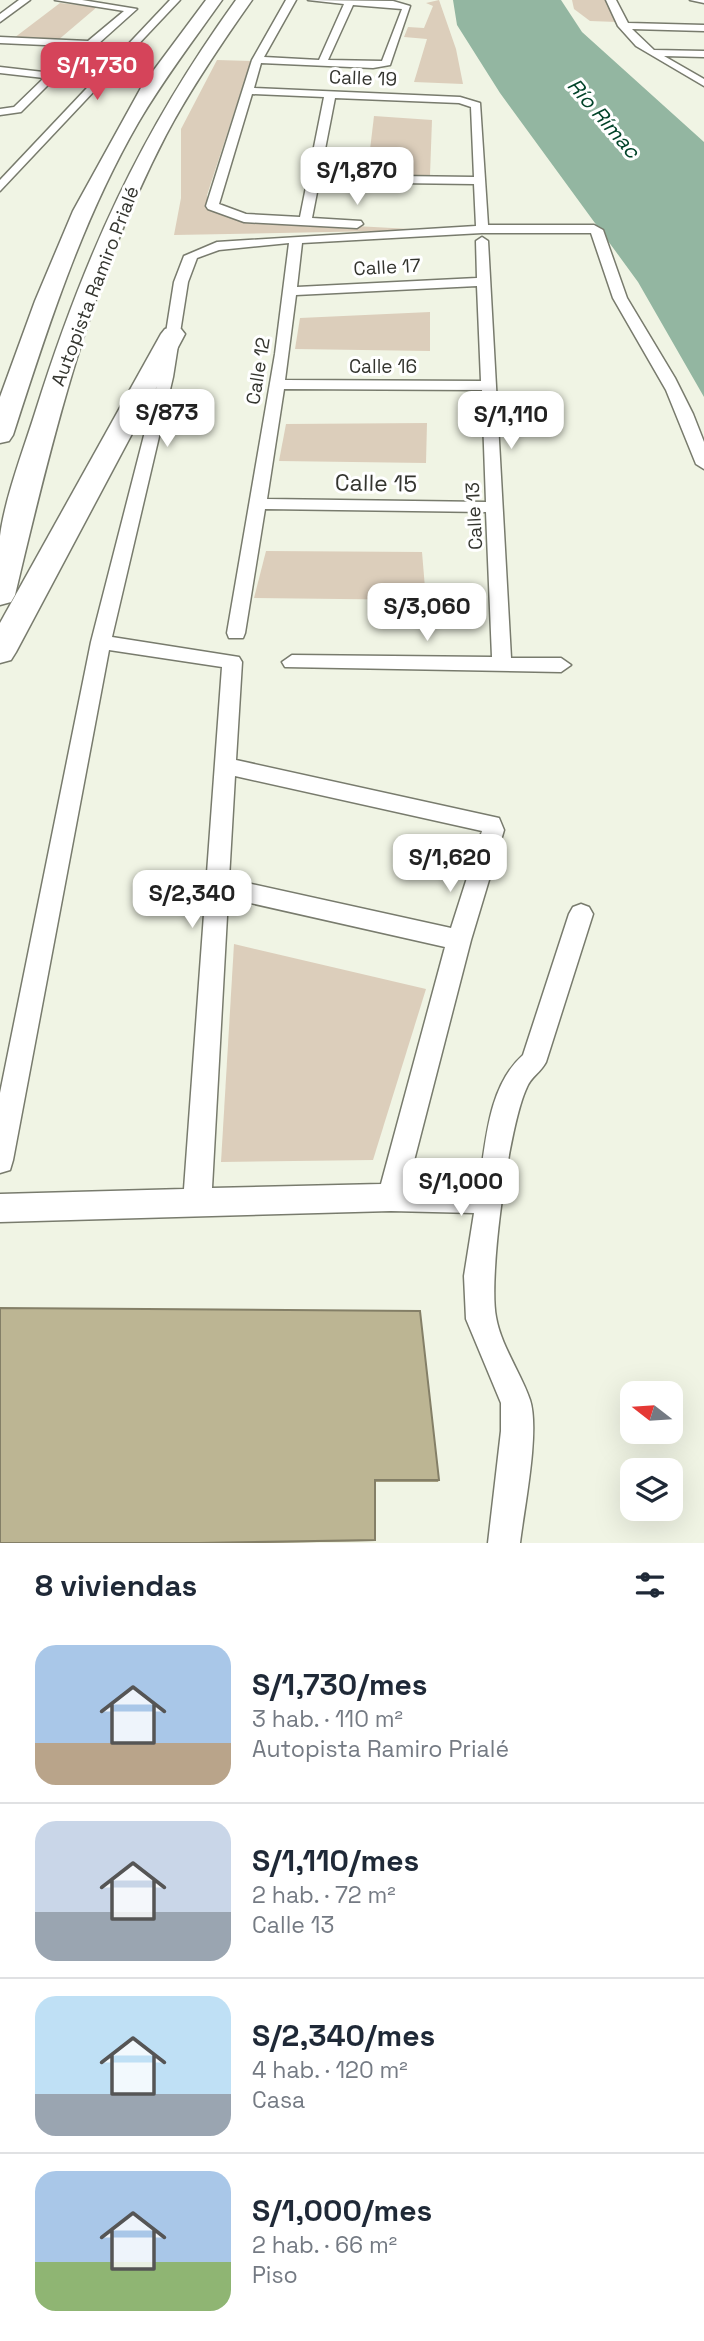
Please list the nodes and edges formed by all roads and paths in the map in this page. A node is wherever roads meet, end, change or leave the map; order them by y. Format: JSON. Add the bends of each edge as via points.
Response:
{"nodes":[{"id":1,"x":24,"y":0,"type":"edge"},
{"id":2,"x":60,"y":0,"type":"edge"},
{"id":3,"x":175,"y":0,"type":"edge"},
{"id":4,"x":214,"y":0,"type":"edge"},
{"id":5,"x":244,"y":0,"type":"edge"},
{"id":6,"x":291,"y":0,"type":"edge"},
{"id":7,"x":313,"y":0,"type":"edge"},
{"id":8,"x":611,"y":0,"type":"edge"},
{"id":9,"x":695,"y":0,"type":"edge"},
{"id":10,"x":704,"y":0,"type":"edge"},
{"id":11,"x":350,"y":2,"type":"junction"},
{"id":12,"x":0,"y":19,"type":"edge"},
{"id":13,"x":623,"y":26,"type":"junction"},
{"id":14,"x":129,"y":28,"type":"junction"},
{"id":15,"x":704,"y":28,"type":"edge"},
{"id":16,"x":0,"y":40,"type":"edge"},
{"id":17,"x":647,"y":53,"type":"junction"},
{"id":18,"x":704,"y":54,"type":"edge"},
{"id":19,"x":257,"y":60,"type":"junction"},
{"id":20,"x":322,"y":63,"type":"junction"},
{"id":21,"x":0,"y":71,"type":"edge"},
{"id":22,"x":704,"y":83,"type":"edge"},
{"id":23,"x":247,"y":91,"type":"junction"},
{"id":24,"x":330,"y":94,"type":"junction"},
{"id":25,"x":476,"y":105,"type":"joint"},
{"id":26,"x":0,"y":113,"type":"edge"},
{"id":27,"x":316,"y":178,"type":"junction"},
{"id":28,"x":480,"y":181,"type":"junction"},
{"id":29,"x":0,"y":187,"type":"edge"},
{"id":30,"x":305,"y":222,"type":"junction"},
{"id":31,"x":482,"y":235,"type":"junction"},
{"id":32,"x":296,"y":239,"type":"junction"},
{"id":33,"x":484,"y":282,"type":"junction"},
{"id":34,"x":291,"y":291,"type":"junction"},
{"id":35,"x":173,"y":334,"type":"junction"},
{"id":36,"x":277,"y":384,"type":"junction"},
{"id":37,"x":489,"y":386,"type":"junction"},
{"id":38,"x":0,"y":435,"type":"edge"},
{"id":39,"x":704,"y":464,"type":"edge"},
{"id":40,"x":257,"y":504,"type":"junction"},
{"id":41,"x":495,"y":507,"type":"junction"},
{"id":42,"x":0,"y":595,"type":"edge"},
{"id":43,"x":236,"y":633,"type":"dead end"},
{"id":44,"x":102,"y":642,"type":"junction"},
{"id":45,"x":0,"y":652,"type":"edge"},
{"id":46,"x":292,"y":662,"type":"dead end"},
{"id":47,"x":502,"y":663,"type":"junction"},
{"id":48,"x":561,"y":665,"type":"dead end"},
{"id":49,"x":225,"y":766,"type":"junction"},
{"id":50,"x":217,"y":886,"type":"junction"},
{"id":51,"x":581,"y":914,"type":"dead end"},
{"id":52,"x":459,"y":940,"type":"junction"},
{"id":53,"x":0,"y":1160,"type":"edge"},
{"id":54,"x":390,"y":1197,"type":"junction"},
{"id":55,"x":488,"y":1200,"type":"junction"},
{"id":56,"x":197,"y":1202,"type":"junction"},
{"id":57,"x":0,"y":1208,"type":"edge"},
{"id":58,"x":504,"y":1543,"type":"edge"}],
"edges":[{"from":1,"to":12,"type":"street"},
{"from":2,"to":14,"type":"street","via":[[132,8]]},
{"from":3,"to":14,"type":"street"},
{"from":4,"to":38,"type":"highway","name":"Autopista Ramiro Prialé","via":[[149,88],[89,201]]},
{"from":5,"to":42,"type":"highway","name":"Autopista Ramiro Prialé","via":[[162,125],[109,241],[53,397]]},
{"from":6,"to":19,"type":"street"},
{"from":7,"to":11,"type":"street"},
{"from":8,"to":13,"type":"street"},
{"from":9,"to":10,"type":"street"},
{"from":11,"to":20,"type":"street"},
{"from":11,"to":20,"type":"street","via":[[407,8],[386,63]]},
{"from":13,"to":15,"type":"street"},
{"from":13,"to":17,"type":"street"},
{"from":14,"to":16,"type":"street","via":[[85,45]]},
{"from":14,"to":29,"type":"street"},
{"from":17,"to":18,"type":"street"},
{"from":17,"to":22,"type":"street"},
{"from":19,"to":20,"type":"street"},
{"from":19,"to":23,"type":"street"},
{"from":21,"to":26,"type":"street","via":[[50,75],[42,93],[17,110]]},
{"from":23,"to":24,"type":"street","name":"Calle 19"},
{"from":23,"to":30,"type":"street","via":[[212,206],[243,218]]},
{"from":24,"to":25,"type":"street","name":"Calle 19","via":[[460,100]]},
{"from":24,"to":27,"type":"street"},
{"from":25,"to":28,"type":"street","name":"Calle 13"},
{"from":27,"to":28,"type":"street"},
{"from":27,"to":30,"type":"street"},
{"from":28,"to":31,"type":"street","name":"Calle 13"},
{"from":30,"to":31,"type":"street"},
{"from":31,"to":32,"type":"street"},
{"from":31,"to":33,"type":"street","name":"Calle 13"},
{"from":31,"to":39,"type":"street","via":[[588,228],[602,235],[614,285],[628,317],[662,368]]},
{"from":32,"to":34,"type":"street","name":"Calle 12"},
{"from":32,"to":35,"type":"street","via":[[217,246],[196,253],[187,261]]},
{"from":33,"to":34,"type":"street","name":"Calle 17"},
{"from":33,"to":37,"type":"street","name":"Calle 13"},
{"from":34,"to":36,"type":"street","name":"Calle 12"},
{"from":35,"to":44,"type":"street"},
{"from":35,"to":45,"type":"highway"},
{"from":36,"to":37,"type":"street","name":"Calle 16"},
{"from":36,"to":40,"type":"street","name":"Calle 12"},
{"from":37,"to":41,"type":"street","name":"Calle 13"},
{"from":40,"to":41,"type":"street","name":"Calle 15"},
{"from":40,"to":43,"type":"street","name":"Calle 12"},
{"from":41,"to":47,"type":"street","name":"Calle 13"},
{"from":44,"to":49,"type":"street","via":[[232,662]]},
{"from":44,"to":53,"type":"street"},
{"from":46,"to":47,"type":"street"},
{"from":47,"to":48,"type":"street"},
{"from":49,"to":50,"type":"street"},
{"from":49,"to":52,"type":"street","via":[[491,824],[493,830]]},
{"from":50,"to":52,"type":"street"},
{"from":50,"to":56,"type":"street"},
{"from":51,"to":55,"type":"street","via":[[533,1062],[517,1077],[503,1119]]},
{"from":52,"to":54,"type":"street"},
{"from":54,"to":55,"type":"street"},
{"from":54,"to":56,"type":"street"},
{"from":55,"to":58,"type":"street","via":[[478,1276],[481,1319],[516,1403]]},
{"from":56,"to":57,"type":"street"}]}
